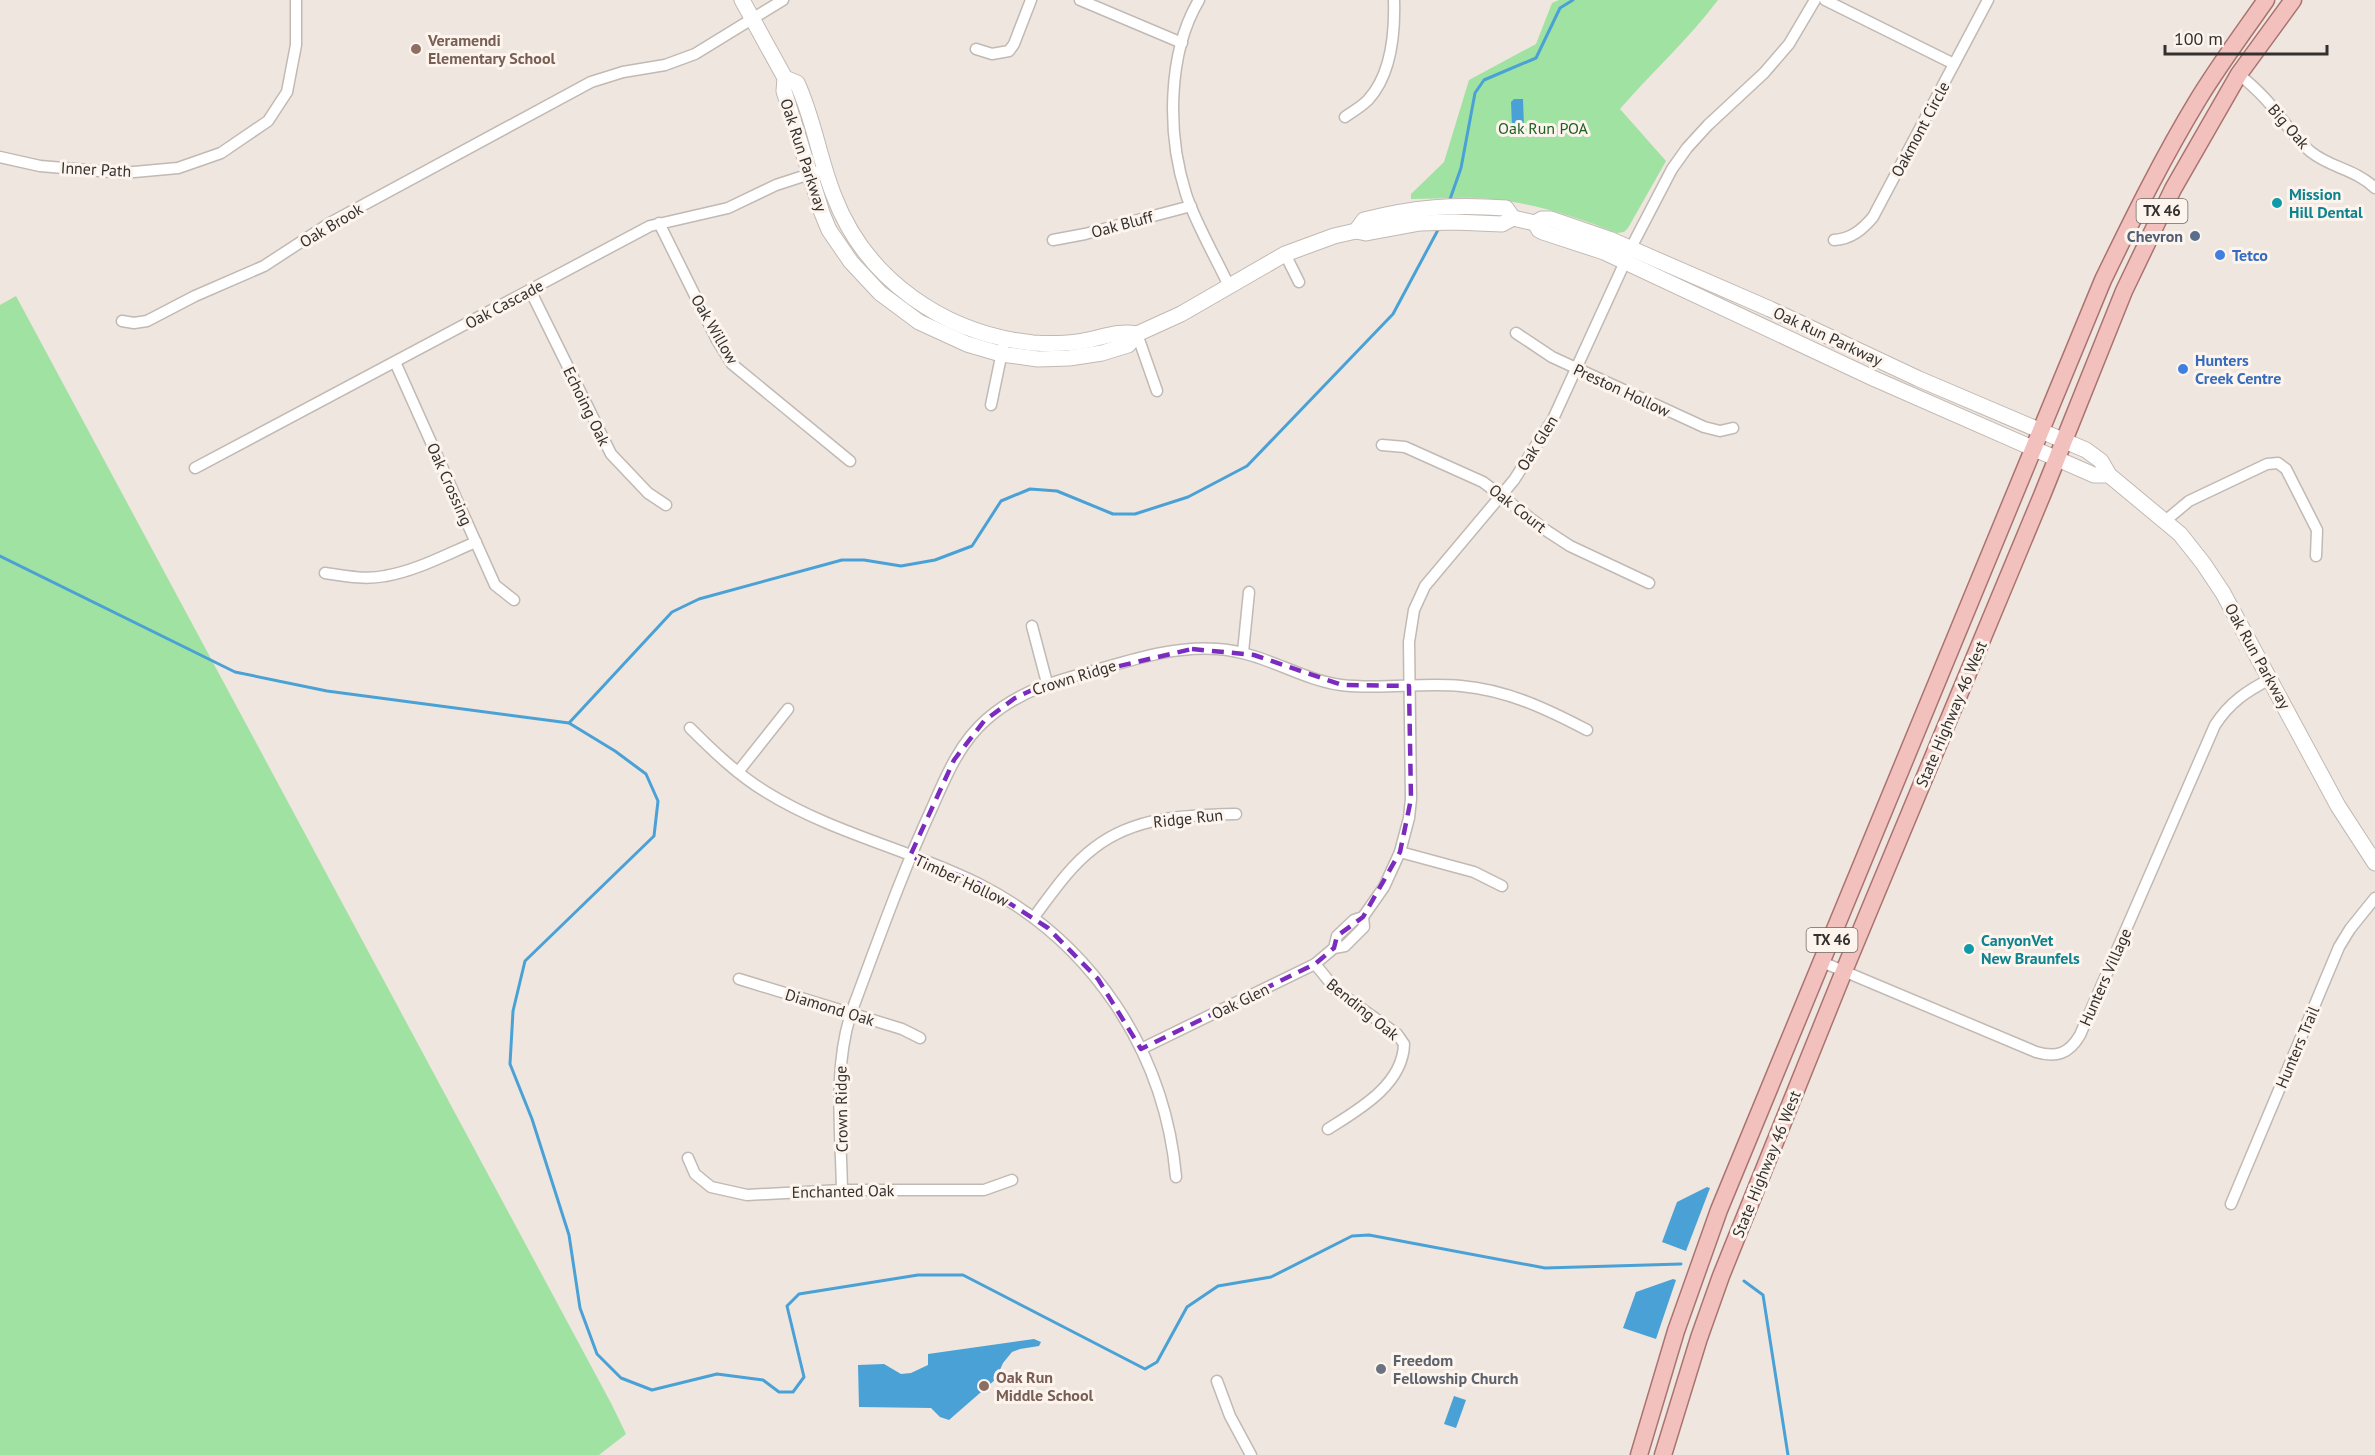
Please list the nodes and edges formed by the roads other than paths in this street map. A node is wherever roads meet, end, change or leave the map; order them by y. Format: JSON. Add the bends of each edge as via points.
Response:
{"nodes":[{"id":1,"x":296,"y":0,"type":"edge"},
{"id":2,"x":742,"y":0,"type":"edge"},
{"id":3,"x":783,"y":0,"type":"edge"},
{"id":4,"x":1031,"y":0,"type":"edge"},
{"id":5,"x":1080,"y":0,"type":"edge"},
{"id":6,"x":1199,"y":0,"type":"edge"},
{"id":7,"x":1394,"y":0,"type":"edge"},
{"id":8,"x":1815,"y":0,"type":"edge"},
{"id":9,"x":1825,"y":0,"type":"edge"},
{"id":10,"x":1988,"y":0,"type":"edge"},
{"id":11,"x":2266,"y":0,"type":"edge"},
{"id":12,"x":2277,"y":0,"type":"edge"},
{"id":13,"x":2293,"y":0,"type":"edge"},
{"id":14,"x":752,"y":19,"type":"junction"},
{"id":15,"x":1182,"y":43,"type":"junction"},
{"id":16,"x":976,"y":49,"type":"dead end"},
{"id":17,"x":2222,"y":62,"type":"junction"},
{"id":18,"x":1954,"y":64,"type":"junction"},
{"id":19,"x":2238,"y":74,"type":"junction"},
{"id":20,"x":785,"y":78,"type":"junction"},
{"id":21,"x":1345,"y":117,"type":"dead end"},
{"id":22,"x":0,"y":157,"type":"edge"},
{"id":23,"x":825,"y":170,"type":"junction"},
{"id":24,"x":808,"y":174,"type":"junction"},
{"id":25,"x":2375,"y":188,"type":"edge"},
{"id":26,"x":2173,"y":189,"type":"junction"},
{"id":27,"x":1191,"y":206,"type":"junction"},
{"id":28,"x":1513,"y":218,"type":"junction"},
{"id":29,"x":1389,"y":220,"type":"junction"},
{"id":30,"x":659,"y":223,"type":"junction"},
{"id":31,"x":1053,"y":240,"type":"dead end"},
{"id":32,"x":1834,"y":240,"type":"dead end"},
{"id":33,"x":1285,"y":254,"type":"junction"},
{"id":34,"x":1628,"y":256,"type":"junction"},
{"id":35,"x":1299,"y":282,"type":"dead end"},
{"id":36,"x":1229,"y":286,"type":"junction"},
{"id":37,"x":530,"y":290,"type":"junction"},
{"id":38,"x":122,"y":321,"type":"dead end"},
{"id":39,"x":1516,"y":333,"type":"dead end"},
{"id":40,"x":1137,"y":334,"type":"junction"},
{"id":41,"x":1005,"y":338,"type":"junction"},
{"id":42,"x":1001,"y":354,"type":"junction"},
{"id":43,"x":395,"y":362,"type":"junction"},
{"id":44,"x":1577,"y":369,"type":"junction"},
{"id":45,"x":1157,"y":391,"type":"dead end"},
{"id":46,"x":991,"y":405,"type":"dead end"},
{"id":47,"x":1733,"y":428,"type":"dead end"},
{"id":48,"x":2042,"y":431,"type":"junction"},
{"id":49,"x":2063,"y":440,"type":"junction"},
{"id":50,"x":1382,"y":445,"type":"dead end"},
{"id":51,"x":2034,"y":448,"type":"junction"},
{"id":52,"x":2056,"y":457,"type":"junction"},
{"id":53,"x":850,"y":461,"type":"dead end"},
{"id":54,"x":195,"y":468,"type":"dead end"},
{"id":55,"x":2109,"y":475,"type":"junction"},
{"id":56,"x":1502,"y":495,"type":"junction"},
{"id":57,"x":666,"y":505,"type":"dead end"},
{"id":58,"x":2165,"y":521,"type":"junction"},
{"id":59,"x":476,"y":542,"type":"junction"},
{"id":60,"x":2316,"y":556,"type":"dead end"},
{"id":61,"x":325,"y":573,"type":"dead end"},
{"id":62,"x":1649,"y":583,"type":"dead end"},
{"id":63,"x":1249,"y":592,"type":"dead end"},
{"id":64,"x":514,"y":600,"type":"dead end"},
{"id":65,"x":1032,"y":626,"type":"dead end"},
{"id":66,"x":1243,"y":652,"type":"junction"},
{"id":67,"x":2270,"y":679,"type":"junction"},
{"id":68,"x":1047,"y":683,"type":"junction"},
{"id":69,"x":1409,"y":686,"type":"junction"},
{"id":70,"x":788,"y":709,"type":"dead end"},
{"id":71,"x":690,"y":728,"type":"dead end"},
{"id":72,"x":1587,"y":730,"type":"dead end"},
{"id":73,"x":738,"y":772,"type":"junction"},
{"id":74,"x":1236,"y":814,"type":"dead end"},
{"id":75,"x":1400,"y":852,"type":"junction"},
{"id":76,"x":910,"y":856,"type":"junction"},
{"id":77,"x":2375,"y":863,"type":"edge"},
{"id":78,"x":1502,"y":886,"type":"dead end"},
{"id":79,"x":2375,"y":898,"type":"edge"},
{"id":80,"x":1034,"y":917,"type":"junction"},
{"id":81,"x":1822,"y":962,"type":"junction"},
{"id":82,"x":1315,"y":964,"type":"junction"},
{"id":83,"x":1844,"y":971,"type":"junction"},
{"id":84,"x":739,"y":979,"type":"dead end"},
{"id":85,"x":851,"y":1013,"type":"junction"},
{"id":86,"x":920,"y":1038,"type":"dead end"},
{"id":87,"x":1141,"y":1049,"type":"junction"},
{"id":88,"x":1328,"y":1129,"type":"dead end"},
{"id":89,"x":688,"y":1158,"type":"dead end"},
{"id":90,"x":1176,"y":1177,"type":"dead end"},
{"id":91,"x":1012,"y":1180,"type":"dead end"},
{"id":92,"x":842,"y":1190,"type":"junction"},
{"id":93,"x":2231,"y":1204,"type":"dead end"},
{"id":94,"x":1217,"y":1381,"type":"dead end"},
{"id":95,"x":1251,"y":1455,"type":"edge"},
{"id":96,"x":1639,"y":1455,"type":"edge"},
{"id":97,"x":1663,"y":1455,"type":"edge"}],
"edges":[{"from":1,"to":22,"type":"street","name":"Inner Path","via":[[296,45],[288,92],[268,121],[221,153],[178,168],[123,173],[40,166]]},
{"from":2,"to":14,"type":"street","name":"Oak Run Parkway"},
{"from":3,"to":14,"type":"street","name":"Oak Brook"},
{"from":4,"to":16,"type":"street","via":[[1009,51],[992,54]]},
{"from":5,"to":15,"type":"street"},
{"from":6,"to":15,"type":"street"},
{"from":7,"to":21,"type":"street","via":[[1387,65],[1368,100]]},
{"from":8,"to":34,"type":"street","name":"Oak Glen","via":[[1796,35],[1764,73],[1687,148],[1672,169]]},
{"from":9,"to":18,"type":"street"},
{"from":10,"to":18,"type":"street","name":"Oakmont Circle"},
{"from":11,"to":17,"type":"main road","name":"State Highway 46 West","number":"TX 46"},
{"from":12,"to":19,"type":"main road","via":[[2233,61],[2232,67]]},
{"from":13,"to":19,"type":"main road","name":"State Highway 46 West","number":"TX 46"},
{"from":14,"to":20,"type":"street","name":"Oak Run Parkway"},
{"from":14,"to":38,"type":"street","name":"Oak Brook","via":[[695,54],[665,65],[608,75],[533,107],[330,223],[264,266],[147,321]]},
{"from":15,"to":27,"type":"street","via":[[1172,121],[1176,154]]},
{"from":17,"to":26,"type":"main road","via":[[2224,81],[2177,159]]},
{"from":17,"to":48,"type":"main road","name":"State Highway 46 West","number":"TX 46","via":[[2175,138],[2127,228]]},
{"from":18,"to":32,"type":"street","name":"Oakmont Circle","via":[[1873,217],[1854,235]]},
{"from":19,"to":25,"type":"street","name":"Big Oak","via":[[2268,102],[2302,144]]},
{"from":19,"to":26,"type":"main road","name":"State Highway 46 West","number":"TX 46"},
{"from":20,"to":23,"type":"street","name":"Oak Run Parkway","via":[[797,83],[802,93]]},
{"from":20,"to":24,"type":"street","name":"Oak Run Parkway","via":[[784,91]]},
{"from":23,"to":24,"type":"street","name":"Oak Cascade"},
{"from":23,"to":41,"type":"street","name":"Oak Run Parkway","via":[[850,231],[886,276],[938,314]]},
{"from":24,"to":30,"type":"street","name":"Oak Cascade","via":[[728,208]]},
{"from":24,"to":42,"type":"street","name":"Oak Run Parkway","via":[[830,230],[851,262],[880,293],[933,330]]},
{"from":26,"to":49,"type":"main road","name":"State Highway 46 West","number":"TX 46","via":[[2124,291]]},
{"from":27,"to":31,"type":"street","name":"Oak Bluff"},
{"from":27,"to":36,"type":"street"},
{"from":28,"to":29,"type":"street","name":"Oak Run Parkway","via":[[1502,224]]},
{"from":28,"to":29,"type":"street","name":"Oak Run Parkway","via":[[1506,208],[1479,206],[1421,207]]},
{"from":28,"to":34,"type":"street","name":"Oak Run Parkway","via":[[1535,223],[1551,219],[1586,229]]},
{"from":29,"to":33,"type":"street","name":"Oak Run Parkway","via":[[1366,233],[1356,231]]},
{"from":30,"to":37,"type":"street","name":"Oak Cascade"},
{"from":30,"to":53,"type":"street","name":"Oak Willow","via":[[732,364]]},
{"from":33,"to":35,"type":"street"},
{"from":33,"to":36,"type":"street","name":"Oak Run Parkway"},
{"from":34,"to":44,"type":"street","name":"Oak Glen"},
{"from":34,"to":48,"type":"street","name":"Oak Run Parkway","via":[[1770,309]]},
{"from":34,"to":51,"type":"street","name":"Oak Run Parkway","via":[[1875,379]]},
{"from":36,"to":40,"type":"street","name":"Oak Run Parkway"},
{"from":37,"to":43,"type":"street","name":"Oak Cascade"},
{"from":37,"to":57,"type":"street","name":"Echoing Oak","via":[[610,454],[648,493]]},
{"from":39,"to":44,"type":"street","name":"Preston Hollow","via":[[1541,352]]},
{"from":40,"to":41,"type":"street","name":"Oak Run Parkway","via":[[1124,331],[1082,342],[1050,344]]},
{"from":40,"to":42,"type":"street","name":"Oak Run Parkway","via":[[1128,345],[1084,356],[1038,358]]},
{"from":40,"to":45,"type":"street"},
{"from":41,"to":42,"type":"street"},
{"from":42,"to":46,"type":"street"},
{"from":43,"to":54,"type":"street","name":"Oak Cascade"},
{"from":43,"to":59,"type":"street","name":"Oak Crossing"},
{"from":44,"to":47,"type":"street","name":"Preston Hollow","via":[[1704,427],[1720,431]]},
{"from":44,"to":56,"type":"street","name":"Oak Glen","via":[[1541,439]]},
{"from":48,"to":49,"type":"street","name":"Oak Run Parkway"},
{"from":48,"to":51,"type":"main road","name":"State Highway 46 West","number":"TX 46"},
{"from":49,"to":52,"type":"main road","name":"State Highway 46 West","number":"TX 46"},
{"from":49,"to":55,"type":"street","name":"Oak Run Parkway","via":[[2101,461]]},
{"from":50,"to":56,"type":"street","name":"Oak Court","via":[[1414,450],[1484,482]]},
{"from":51,"to":52,"type":"street","name":"Oak Run Parkway"},
{"from":51,"to":81,"type":"main road","name":"State Highway 46 West","number":"TX 46"},
{"from":52,"to":55,"type":"street","name":"Oak Run Parkway","via":[[2094,475]]},
{"from":52,"to":83,"type":"main road","name":"State Highway 46 West","number":"TX 46"},
{"from":55,"to":58,"type":"street","name":"Oak Run Parkway"},
{"from":56,"to":62,"type":"street","name":"Oak Court","via":[[1570,546]]},
{"from":56,"to":69,"type":"street","name":"Oak Glen","via":[[1444,561],[1418,598],[1408,642]]},
{"from":58,"to":60,"type":"street","via":[[2189,501],[2267,464],[2278,463],[2286,469],[2317,530]]},
{"from":58,"to":67,"type":"street","name":"Oak Run Parkway","via":[[2208,570]]},
{"from":59,"to":61,"type":"street","via":[[384,577]]},
{"from":59,"to":64,"type":"street","name":"Oak Crossing","via":[[495,585]]},
{"from":63,"to":66,"type":"street"},
{"from":65,"to":68,"type":"street"},
{"from":66,"to":68,"type":"street","name":"Crown Ridge","via":[[1177,650]]},
{"from":66,"to":69,"type":"street","name":"Crown Ridge","via":[[1331,683]]},
{"from":67,"to":77,"type":"street","name":"Oak Run Parkway","via":[[2338,806]]},
{"from":67,"to":83,"type":"street","name":"Hunters Village","via":[[2240,696],[2215,725],[2080,1035],[2069,1049],[2053,1055],[2036,1052]]},
{"from":68,"to":76,"type":"street","name":"Crown Ridge","via":[[995,712],[962,748]]},
{"from":69,"to":72,"type":"street","name":"Crown Ridge","via":[[1486,689],[1515,697]]},
{"from":69,"to":75,"type":"street","name":"Oak Glen","via":[[1411,799]]},
{"from":70,"to":73,"type":"street"},
{"from":71,"to":73,"type":"street","name":"Timber Hollow"},
{"from":73,"to":76,"type":"street","name":"Timber Hollow","via":[[793,807]]},
{"from":74,"to":80,"type":"street","name":"Ridge Run","via":[[1159,819],[1110,838],[1079,861]]},
{"from":75,"to":78,"type":"street","via":[[1474,872]]},
{"from":75,"to":82,"type":"street","name":"Oak Glen","via":[[1384,887],[1363,917],[1364,927],[1345,946],[1334,948]]},
{"from":76,"to":80,"type":"street","name":"Timber Hollow","via":[[978,883]]},
{"from":76,"to":85,"type":"street","name":"Crown Ridge"},
{"from":79,"to":93,"type":"street","name":"Hunters Trail","via":[[2339,947]]},
{"from":80,"to":87,"type":"street","name":"Timber Hollow","via":[[1066,944],[1098,980]]},
{"from":81,"to":83,"type":"street","name":"Hunters Village"},
{"from":81,"to":96,"type":"main road","name":"State Highway 46 West","number":"TX 46","via":[[1715,1221],[1676,1331]]},
{"from":82,"to":87,"type":"street","name":"Oak Glen"},
{"from":82,"to":88,"type":"street","name":"Bending Oak","via":[[1337,991],[1404,1044],[1400,1063],[1383,1088],[1364,1106]]},
{"from":83,"to":97,"type":"main road","name":"State Highway 46 West","number":"TX 46","via":[[1721,1276]]},
{"from":84,"to":85,"type":"street","name":"Diamond Oak"},
{"from":85,"to":86,"type":"street","name":"Diamond Oak"},
{"from":85,"to":92,"type":"street","name":"Crown Ridge","via":[[840,1059]]},
{"from":87,"to":90,"type":"street","name":"Timber Hollow","via":[[1165,1113]]},
{"from":89,"to":92,"type":"street","name":"Enchanted Oak","via":[[702,1181],[735,1194]]},
{"from":91,"to":92,"type":"street","name":"Enchanted Oak","via":[[984,1190]]},
{"from":94,"to":95,"type":"street"}]}
